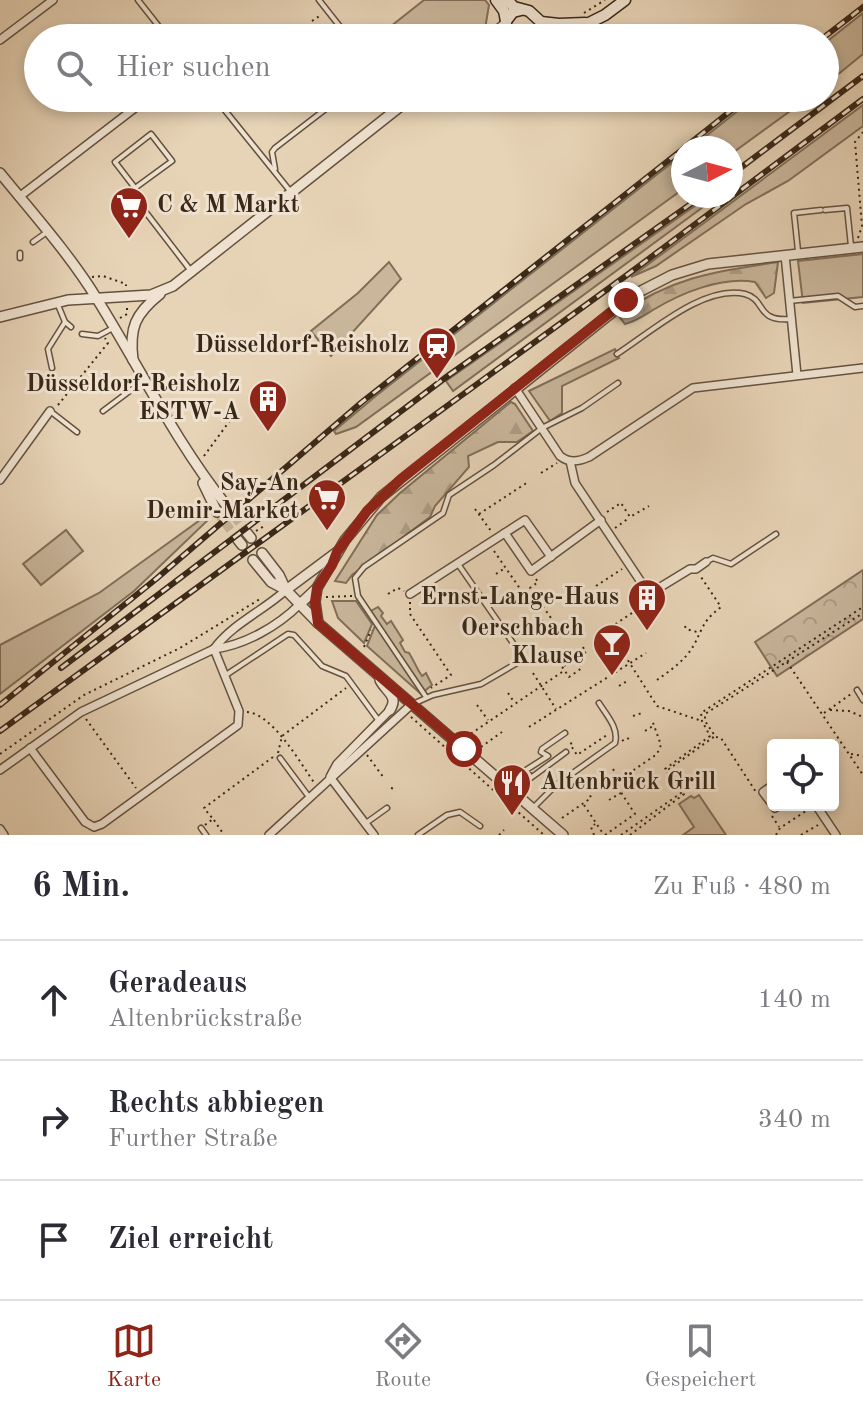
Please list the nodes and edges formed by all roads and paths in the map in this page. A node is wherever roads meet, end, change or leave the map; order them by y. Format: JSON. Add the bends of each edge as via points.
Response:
{"nodes":[{"id":1,"x":53,"y":0,"type":"edge"},
{"id":2,"x":138,"y":0,"type":"edge"},
{"id":3,"x":319,"y":0,"type":"edge"},
{"id":4,"x":496,"y":0,"type":"edge"},
{"id":5,"x":507,"y":0,"type":"edge"},
{"id":6,"x":605,"y":0,"type":"edge"},
{"id":7,"x":625,"y":0,"type":"edge"},
{"id":8,"x":523,"y":9,"type":"junction"},
{"id":9,"x":327,"y":10,"type":"junction"},
{"id":10,"x":536,"y":17,"type":"junction"},
{"id":11,"x":582,"y":19,"type":"junction"},
{"id":12,"x":312,"y":21,"type":"dead end"},
{"id":13,"x":506,"y":22,"type":"joint"},
{"id":14,"x":157,"y":24,"type":"edge"},
{"id":15,"x":338,"y":24,"type":"edge"},
{"id":16,"x":537,"y":24,"type":"edge"},
{"id":17,"x":578,"y":24,"type":"edge"},
{"id":18,"x":0,"y":40,"type":"edge"},
{"id":19,"x":130,"y":112,"type":"edge"},
{"id":20,"x":226,"y":112,"type":"edge"},
{"id":21,"x":322,"y":112,"type":"edge"},
{"id":22,"x":393,"y":112,"type":"edge"},
{"id":23,"x":863,"y":132,"type":"edge"},
{"id":24,"x":275,"y":172,"type":"junction"},
{"id":25,"x":0,"y":173,"type":"edge"},
{"id":26,"x":135,"y":188,"type":"junction"},
{"id":27,"x":291,"y":193,"type":"junction"},
{"id":28,"x":19,"y":197,"type":"junction"},
{"id":29,"x":47,"y":232,"type":"junction"},
{"id":30,"x":33,"y":242,"type":"dead end"},
{"id":31,"x":858,"y":247,"type":"edge"},
{"id":32,"x":798,"y":253,"type":"junction"},
{"id":33,"x":785,"y":255,"type":"junction"},
{"id":34,"x":193,"y":273,"type":"junction"},
{"id":35,"x":163,"y":292,"type":"junction"},
{"id":36,"x":96,"y":297,"type":"junction"},
{"id":37,"x":789,"y":301,"type":"junction"},
{"id":38,"x":57,"y":302,"type":"junction"},
{"id":39,"x":0,"y":305,"type":"edge"},
{"id":40,"x":863,"y":306,"type":"edge"},
{"id":41,"x":1,"y":316,"type":"edge"},
{"id":42,"x":791,"y":319,"type":"junction"},
{"id":43,"x":65,"y":322,"type":"junction"},
{"id":44,"x":71,"y":327,"type":"dead end"},
{"id":45,"x":113,"y":328,"type":"junction"},
{"id":46,"x":82,"y":334,"type":"dead end"},
{"id":47,"x":108,"y":343,"type":"dead end"},
{"id":48,"x":617,"y":354,"type":"dead end"},
{"id":49,"x":134,"y":365,"type":"junction"},
{"id":50,"x":52,"y":368,"type":"dead end"},
{"id":51,"x":863,"y":368,"type":"edge"},
{"id":52,"x":797,"y":375,"type":"junction"},
{"id":53,"x":143,"y":381,"type":"junction"},
{"id":54,"x":618,"y":383,"type":"dead end"},
{"id":55,"x":515,"y":388,"type":"junction"},
{"id":56,"x":50,"y":411,"type":"junction"},
{"id":57,"x":103,"y":411,"type":"dead end"},
{"id":58,"x":234,"y":415,"type":"dead end"},
{"id":59,"x":542,"y":428,"type":"junction"},
{"id":60,"x":77,"y":432,"type":"dead end"},
{"id":61,"x":203,"y":458,"type":"dead end"},
{"id":62,"x":567,"y":460,"type":"junction"},
{"id":63,"x":197,"y":469,"type":"junction"},
{"id":64,"x":541,"y":473,"type":"dead end"},
{"id":65,"x":0,"y":480,"type":"edge"},
{"id":66,"x":528,"y":482,"type":"dead end"},
{"id":67,"x":497,"y":494,"type":"dead end"},
{"id":68,"x":501,"y":500,"type":"junction"},
{"id":69,"x":226,"y":505,"type":"tunnel mouth"},
{"id":70,"x":649,"y":506,"type":"dead end"},
{"id":71,"x":475,"y":509,"type":"dead end"},
{"id":72,"x":217,"y":512,"type":"tunnel mouth"},
{"id":73,"x":479,"y":514,"type":"junction"},
{"id":74,"x":630,"y":517,"type":"junction"},
{"id":75,"x":600,"y":519,"type":"junction"},
{"id":76,"x":266,"y":525,"type":"dead end"},
{"id":77,"x":609,"y":532,"type":"junction"},
{"id":78,"x":505,"y":533,"type":"junction"},
{"id":79,"x":776,"y":534,"type":"dead end"},
{"id":80,"x":257,"y":540,"type":"joint"},
{"id":81,"x":493,"y":541,"type":"junction"},
{"id":82,"x":337,"y":552,"type":"junction"},
{"id":83,"x":551,"y":557,"type":"junction"},
{"id":84,"x":253,"y":560,"type":"dead end"},
{"id":85,"x":706,"y":562,"type":"joint"},
{"id":86,"x":458,"y":564,"type":"junction"},
{"id":87,"x":630,"y":564,"type":"junction"},
{"id":88,"x":507,"y":568,"type":"junction"},
{"id":89,"x":696,"y":569,"type":"junction"},
{"id":90,"x":531,"y":571,"type":"junction"},
{"id":91,"x":496,"y":574,"type":"dead end"},
{"id":92,"x":596,"y":586,"type":"dead end"},
{"id":93,"x":317,"y":588,"type":"junction"},
{"id":94,"x":286,"y":590,"type":"junction"},
{"id":95,"x":388,"y":594,"type":"dead end"},
{"id":96,"x":410,"y":594,"type":"junction"},
{"id":97,"x":649,"y":594,"type":"junction"},
{"id":98,"x":524,"y":595,"type":"junction"},
{"id":99,"x":348,"y":596,"type":"dead end"},
{"id":100,"x":326,"y":597,"type":"dead end"},
{"id":101,"x":262,"y":598,"type":"dead end"},
{"id":102,"x":515,"y":601,"type":"dead end"},
{"id":103,"x":300,"y":604,"type":"junction"},
{"id":104,"x":863,"y":607,"type":"edge"},
{"id":105,"x":863,"y":613,"type":"edge"},
{"id":106,"x":704,"y":614,"type":"dead end"},
{"id":107,"x":551,"y":618,"type":"dead end"},
{"id":108,"x":707,"y":619,"type":"junction"},
{"id":109,"x":375,"y":621,"type":"junction"},
{"id":110,"x":318,"y":623,"type":"junction"},
{"id":111,"x":536,"y":625,"type":"dead end"},
{"id":112,"x":681,"y":632,"type":"dead end"},
{"id":113,"x":698,"y":633,"type":"junction"},
{"id":114,"x":204,"y":634,"type":"junction"},
{"id":115,"x":581,"y":644,"type":"dead end"},
{"id":116,"x":217,"y":645,"type":"junction"},
{"id":117,"x":364,"y":647,"type":"dead end"},
{"id":118,"x":552,"y":652,"type":"dead end"},
{"id":119,"x":646,"y":653,"type":"dead end"},
{"id":120,"x":785,"y":659,"type":"junction"},
{"id":121,"x":629,"y":662,"type":"junction"},
{"id":122,"x":663,"y":666,"type":"dead end"},
{"id":123,"x":563,"y":668,"type":"junction"},
{"id":124,"x":582,"y":668,"type":"dead end"},
{"id":125,"x":668,"y":672,"type":"junction"},
{"id":126,"x":377,"y":673,"type":"junction"},
{"id":127,"x":533,"y":673,"type":"dead end"},
{"id":128,"x":226,"y":675,"type":"junction"},
{"id":129,"x":629,"y":680,"type":"dead end"},
{"id":130,"x":657,"y":680,"type":"dead end"},
{"id":131,"x":352,"y":684,"type":"junction"},
{"id":132,"x":541,"y":685,"type":"junction"},
{"id":133,"x":619,"y":686,"type":"dead end"},
{"id":134,"x":857,"y":690,"type":"joint"},
{"id":135,"x":508,"y":693,"type":"dead end"},
{"id":136,"x":425,"y":695,"type":"junction"},
{"id":137,"x":863,"y":700,"type":"edge"},
{"id":138,"x":514,"y":702,"type":"junction"},
{"id":139,"x":599,"y":703,"type":"dead end"},
{"id":140,"x":412,"y":704,"type":"junction"},
{"id":141,"x":477,"y":705,"type":"dead end"},
{"id":142,"x":556,"y":709,"type":"junction"},
{"id":143,"x":390,"y":710,"type":"joint"},
{"id":144,"x":829,"y":710,"type":"junction"},
{"id":145,"x":239,"y":711,"type":"junction"},
{"id":146,"x":81,"y":712,"type":"junction"},
{"id":147,"x":642,"y":713,"type":"dead end"},
{"id":148,"x":823,"y":714,"type":"junction"},
{"id":149,"x":633,"y":716,"type":"dead end"},
{"id":150,"x":863,"y":717,"type":"edge"},
{"id":151,"x":412,"y":719,"type":"dead end"},
{"id":152,"x":652,"y":720,"type":"dead end"},
{"id":153,"x":379,"y":721,"type":"junction"},
{"id":154,"x":488,"y":721,"type":"junction"},
{"id":155,"x":703,"y":721,"type":"junction"},
{"id":156,"x":653,"y":726,"type":"junction"},
{"id":157,"x":529,"y":727,"type":"dead end"},
{"id":158,"x":645,"y":731,"type":"dead end"},
{"id":159,"x":502,"y":732,"type":"dead end"},
{"id":160,"x":616,"y":732,"type":"junction"},
{"id":161,"x":565,"y":733,"type":"dead end"},
{"id":162,"x":282,"y":736,"type":"junction"},
{"id":163,"x":712,"y":736,"type":"junction"},
{"id":164,"x":466,"y":737,"type":"dead end"},
{"id":165,"x":840,"y":738,"type":"joint"},
{"id":166,"x":632,"y":740,"type":"dead end"},
{"id":167,"x":572,"y":743,"type":"dead end"},
{"id":168,"x":481,"y":747,"type":"dead end"},
{"id":169,"x":30,"y":748,"type":"junction"},
{"id":170,"x":566,"y":752,"type":"dead end"},
{"id":171,"x":0,"y":754,"type":"edge"},
{"id":172,"x":366,"y":754,"type":"dead end"},
{"id":173,"x":850,"y":754,"type":"junction"},
{"id":174,"x":863,"y":756,"type":"edge"},
{"id":175,"x":280,"y":758,"type":"dead end"},
{"id":176,"x":863,"y":766,"type":"edge"},
{"id":177,"x":613,"y":769,"type":"dead end"},
{"id":178,"x":859,"y":769,"type":"junction"},
{"id":179,"x":0,"y":770,"type":"edge"},
{"id":180,"x":863,"y":775,"type":"edge"},
{"id":181,"x":530,"y":776,"type":"junction"},
{"id":182,"x":330,"y":777,"type":"junction"},
{"id":183,"x":384,"y":778,"type":"dead end"},
{"id":184,"x":620,"y":780,"type":"junction"},
{"id":185,"x":318,"y":788,"type":"junction"},
{"id":186,"x":588,"y":789,"type":"dead end"},
{"id":187,"x":767,"y":789,"type":"edge"},
{"id":188,"x":513,"y":791,"type":"junction"},
{"id":189,"x":763,"y":792,"type":"junction"},
{"id":190,"x":621,"y":793,"type":"junction"},
{"id":191,"x":142,"y":796,"type":"junction"},
{"id":192,"x":309,"y":797,"type":"junction"},
{"id":193,"x":767,"y":797,"type":"edge"},
{"id":194,"x":609,"y":800,"type":"dead end"},
{"id":195,"x":583,"y":804,"type":"junction"},
{"id":196,"x":387,"y":808,"type":"dead end"},
{"id":197,"x":532,"y":808,"type":"junction"},
{"id":198,"x":807,"y":811,"type":"edge"},
{"id":199,"x":820,"y":811,"type":"edge"},
{"id":200,"x":523,"y":817,"type":"junction"},
{"id":201,"x":562,"y":818,"type":"dead end"},
{"id":202,"x":213,"y":819,"type":"junction"},
{"id":203,"x":826,"y":820,"type":"junction"},
{"id":204,"x":518,"y":821,"type":"dead end"},
{"id":205,"x":366,"y":823,"type":"junction"},
{"id":206,"x":596,"y":823,"type":"junction"},
{"id":207,"x":480,"y":826,"type":"dead end"},
{"id":208,"x":201,"y":828,"type":"joint"},
{"id":209,"x":0,"y":829,"type":"edge"},
{"id":210,"x":504,"y":830,"type":"dead end"},
{"id":211,"x":595,"y":834,"type":"edge"},
{"id":212,"x":4,"y":835,"type":"edge"},
{"id":213,"x":206,"y":835,"type":"edge"},
{"id":214,"x":224,"y":835,"type":"edge"},
{"id":215,"x":269,"y":835,"type":"edge"},
{"id":216,"x":374,"y":835,"type":"edge"},
{"id":217,"x":418,"y":835,"type":"edge"},
{"id":218,"x":499,"y":835,"type":"edge"},
{"id":219,"x":544,"y":835,"type":"edge"},
{"id":220,"x":563,"y":835,"type":"edge"},
{"id":221,"x":604,"y":835,"type":"edge"},
{"id":222,"x":621,"y":835,"type":"edge"},
{"id":223,"x":630,"y":835,"type":"edge"},
{"id":224,"x":776,"y":835,"type":"edge"},
{"id":225,"x":801,"y":835,"type":"edge"},
{"id":226,"x":836,"y":835,"type":"edge"}],
"edges":[{"from":1,"to":18,"type":"street"},
{"from":2,"to":14,"type":"lane"},
{"from":3,"to":9,"type":"lane"},
{"from":4,"to":13,"type":"main road"},
{"from":5,"to":8,"type":"main road"},
{"from":6,"to":11,"type":"path"},
{"from":7,"to":11,"type":"main road","via":[[605,15]]},
{"from":8,"to":10,"type":"main road"},
{"from":8,"to":13,"type":"main road"},
{"from":9,"to":12,"type":"path"},
{"from":9,"to":15,"type":"lane"},
{"from":10,"to":11,"type":"main road","via":[[549,24]]},
{"from":10,"to":16,"type":"main road"},
{"from":11,"to":17,"type":"main road"},
{"from":19,"to":28,"type":"street"},
{"from":20,"to":24,"type":"lane"},
{"from":21,"to":24,"type":"lane","via":[[275,148]]},
{"from":22,"to":27,"type":"street"},
{"from":23,"to":31,"type":"path","via":[[855,142],[862,226]]},
{"from":24,"to":27,"type":"lane"},
{"from":25,"to":28,"type":"street"},
{"from":26,"to":26,"type":"lane","via":[[115,162],[151,134],[172,161]]},
{"from":26,"to":34,"type":"lane","via":[[141,206]]},
{"from":27,"to":34,"type":"street"},
{"from":28,"to":29,"type":"street"},
{"from":29,"to":30,"type":"lane"},
{"from":29,"to":36,"type":"street"},
{"from":31,"to":32,"type":"street"},
{"from":31,"to":32,"type":"lane","via":[[847,208],[823,210],[794,213]]},
{"from":32,"to":33,"type":"street"},
{"from":33,"to":37,"type":"street"},
{"from":33,"to":55,"type":"street","via":[[708,264],[651,285]]},
{"from":34,"to":35,"type":"street"},
{"from":35,"to":36,"type":"street"},
{"from":35,"to":49,"type":"street","via":[[132,329]]},
{"from":36,"to":38,"type":"street"},
{"from":36,"to":45,"type":"street"},
{"from":37,"to":40,"type":"lane","via":[[838,296]]},
{"from":37,"to":42,"type":"street"},
{"from":38,"to":41,"type":"street"},
{"from":38,"to":43,"type":"lane"},
{"from":39,"to":41,"type":"lane"},
{"from":42,"to":48,"type":"lane","via":[[768,317],[742,293],[708,296]]},
{"from":42,"to":52,"type":"street"},
{"from":43,"to":44,"type":"lane"},
{"from":43,"to":50,"type":"lane","via":[[48,349]]},
{"from":45,"to":46,"type":"lane","via":[[98,336]]},
{"from":45,"to":49,"type":"street"},
{"from":47,"to":56,"type":"path"},
{"from":49,"to":53,"type":"street"},
{"from":51,"to":52,"type":"street"},
{"from":52,"to":62,"type":"street","via":[[693,388],[589,457]]},
{"from":53,"to":57,"type":"lane"},
{"from":53,"to":63,"type":"street"},
{"from":54,"to":59,"type":"lane"},
{"from":55,"to":59,"type":"street"},
{"from":55,"to":82,"type":"street","via":[[381,497]]},
{"from":56,"to":60,"type":"lane"},
{"from":56,"to":65,"type":"street"},
{"from":58,"to":61,"type":"path"},
{"from":59,"to":62,"type":"street"},
{"from":59,"to":109,"type":"lane","via":[[449,495],[443,513],[358,572],[358,596]]},
{"from":62,"to":64,"type":"path"},
{"from":62,"to":75,"type":"street","via":[[575,483]]},
{"from":63,"to":69,"type":"street"},
{"from":63,"to":72,"type":"street"},
{"from":66,"to":68,"type":"path"},
{"from":67,"to":68,"type":"path"},
{"from":68,"to":73,"type":"path"},
{"from":70,"to":74,"type":"path"},
{"from":71,"to":73,"type":"path"},
{"from":73,"to":81,"type":"path"},
{"from":74,"to":75,"type":"path","via":[[621,503]]},
{"from":74,"to":77,"type":"path"},
{"from":75,"to":77,"type":"street"},
{"from":75,"to":83,"type":"street"},
{"from":76,"to":80,"type":"path"},
{"from":77,"to":87,"type":"street"},
{"from":78,"to":81,"type":"street"},
{"from":78,"to":83,"type":"street","via":[[525,520]]},
{"from":78,"to":90,"type":"street"},
{"from":79,"to":85,"type":"lane","via":[[731,564],[713,558]]},
{"from":80,"to":94,"type":"street"},
{"from":81,"to":86,"type":"street"},
{"from":81,"to":88,"type":"path"},
{"from":82,"to":93,"type":"street"},
{"from":82,"to":94,"type":"street"},
{"from":83,"to":90,"type":"street"},
{"from":84,"to":94,"type":"street","via":[[271,582]]},
{"from":85,"to":89,"type":"street"},
{"from":86,"to":96,"type":"street"},
{"from":86,"to":136,"type":"lane","via":[[524,659],[481,684]]},
{"from":87,"to":92,"type":"path"},
{"from":87,"to":97,"type":"street"},
{"from":88,"to":91,"type":"path"},
{"from":88,"to":98,"type":"path"},
{"from":89,"to":97,"type":"street"},
{"from":89,"to":108,"type":"path","via":[[721,607]]},
{"from":90,"to":107,"type":"path","via":[[538,582],[530,588]]},
{"from":93,"to":103,"type":"street"},
{"from":93,"to":110,"type":"street"},
{"from":94,"to":103,"type":"street"},
{"from":94,"to":116,"type":"street"},
{"from":95,"to":96,"type":"path","via":[[398,588]]},
{"from":96,"to":136,"type":"path","via":[[410,614],[451,675]]},
{"from":97,"to":121,"type":"path","via":[[646,605],[608,629]]},
{"from":98,"to":102,"type":"path"},
{"from":98,"to":111,"type":"path","via":[[543,622]]},
{"from":99,"to":100,"type":"path"},
{"from":101,"to":114,"type":"path"},
{"from":103,"to":110,"type":"street"},
{"from":103,"to":116,"type":"street","via":[[260,633],[232,645]]},
{"from":104,"to":120,"type":"path"},
{"from":105,"to":120,"type":"path"},
{"from":106,"to":108,"type":"path"},
{"from":108,"to":113,"type":"path"},
{"from":109,"to":117,"type":"path"},
{"from":109,"to":136,"type":"lane"},
{"from":110,"to":126,"type":"street"},
{"from":112,"to":113,"type":"path","via":[[685,627]]},
{"from":113,"to":125,"type":"path","via":[[694,645]]},
{"from":114,"to":116,"type":"path"},
{"from":114,"to":171,"type":"path","via":[[84,695]]},
{"from":115,"to":123,"type":"path","via":[[586,652]]},
{"from":116,"to":128,"type":"street"},
{"from":116,"to":146,"type":"street"},
{"from":118,"to":123,"type":"path"},
{"from":119,"to":121,"type":"path"},
{"from":120,"to":148,"type":"path"},
{"from":120,"to":155,"type":"path","via":[[701,713]]},
{"from":121,"to":142,"type":"path"},
{"from":121,"to":155,"type":"path","via":[[657,706]]},
{"from":122,"to":125,"type":"path"},
{"from":123,"to":124,"type":"path","via":[[569,677]]},
{"from":123,"to":132,"type":"path"},
{"from":125,"to":130,"type":"path"},
{"from":126,"to":140,"type":"street"},
{"from":126,"to":143,"type":"street","via":[[393,696]]},
{"from":127,"to":132,"type":"path"},
{"from":128,"to":131,"type":"lane","via":[[291,634],[322,666]]},
{"from":128,"to":145,"type":"street"},
{"from":129,"to":133,"type":"path"},
{"from":131,"to":153,"type":"lane"},
{"from":131,"to":162,"type":"path"},
{"from":132,"to":138,"type":"path"},
{"from":132,"to":142,"type":"path"},
{"from":134,"to":137,"type":"lane"},
{"from":134,"to":144,"type":"path"},
{"from":135,"to":138,"type":"path"},
{"from":136,"to":140,"type":"lane"},
{"from":138,"to":154,"type":"path"},
{"from":139,"to":160,"type":"lane"},
{"from":140,"to":182,"type":"street"},
{"from":140,"to":188,"type":"street"},
{"from":141,"to":154,"type":"path"},
{"from":142,"to":157,"type":"path"},
{"from":143,"to":153,"type":"street"},
{"from":144,"to":148,"type":"path"},
{"from":144,"to":150,"type":"path"},
{"from":145,"to":162,"type":"path","via":[[255,713]]},
{"from":145,"to":191,"type":"street","via":[[235,728]]},
{"from":146,"to":169,"type":"street"},
{"from":146,"to":191,"type":"path"},
{"from":147,"to":149,"type":"path"},
{"from":148,"to":165,"type":"path"},
{"from":151,"to":200,"type":"path"},
{"from":152,"to":156,"type":"path"},
{"from":153,"to":182,"type":"street"},
{"from":154,"to":164,"type":"path"},
{"from":155,"to":163,"type":"path"},
{"from":156,"to":158,"type":"path"},
{"from":156,"to":184,"type":"path","via":[[661,745],[657,754]]},
{"from":159,"to":168,"type":"path"},
{"from":160,"to":166,"type":"path","via":[[622,741]]},
{"from":160,"to":167,"type":"path","via":[[577,755]]},
{"from":160,"to":197,"type":"lane","via":[[613,746]]},
{"from":161,"to":181,"type":"lane","via":[[542,749],[548,756],[526,770]]},
{"from":162,"to":185,"type":"path"},
{"from":162,"to":202,"type":"path","via":[[277,754],[204,808]]},
{"from":163,"to":189,"type":"path","via":[[721,738],[755,792]]},
{"from":163,"to":222,"type":"path","via":[[665,769],[681,793]]},
{"from":163,"to":223,"type":"path","via":[[669,769],[684,794]]},
{"from":165,"to":173,"type":"path"},
{"from":169,"to":179,"type":"street"},
{"from":169,"to":191,"type":"street","via":[[89,826],[102,824]]},
{"from":170,"to":181,"type":"lane"},
{"from":172,"to":183,"type":"path"},
{"from":173,"to":174,"type":"path"},
{"from":173,"to":178,"type":"path"},
{"from":175,"to":192,"type":"lane"},
{"from":176,"to":178,"type":"path"},
{"from":177,"to":184,"type":"path"},
{"from":178,"to":180,"type":"path"},
{"from":181,"to":188,"type":"lane"},
{"from":182,"to":185,"type":"street"},
{"from":182,"to":205,"type":"street"},
{"from":184,"to":190,"type":"path","via":[[615,783]]},
{"from":185,"to":192,"type":"street"},
{"from":186,"to":195,"type":"path","via":[[591,798]]},
{"from":187,"to":189,"type":"street"},
{"from":188,"to":197,"type":"street"},
{"from":189,"to":193,"type":"street"},
{"from":190,"to":194,"type":"path"},
{"from":190,"to":221,"type":"path","via":[[635,814]]},
{"from":192,"to":215,"type":"street"},
{"from":195,"to":201,"type":"path"},
{"from":195,"to":206,"type":"path"},
{"from":196,"to":205,"type":"lane"},
{"from":197,"to":220,"type":"street"},
{"from":198,"to":224,"type":"path"},
{"from":199,"to":203,"type":"street"},
{"from":200,"to":204,"type":"path"},
{"from":200,"to":219,"type":"path"},
{"from":202,"to":208,"type":"path"},
{"from":202,"to":214,"type":"path"},
{"from":203,"to":225,"type":"path"},
{"from":203,"to":226,"type":"street"},
{"from":205,"to":216,"type":"street"},
{"from":206,"to":211,"type":"path","via":[[591,827]]},
{"from":206,"to":221,"type":"path"},
{"from":207,"to":217,"type":"lane","via":[[460,812]]},
{"from":208,"to":213,"type":"lane"},
{"from":209,"to":212,"type":"street"},
{"from":210,"to":218,"type":"path"},
{"from":211,"to":221,"type":"path"}]}
